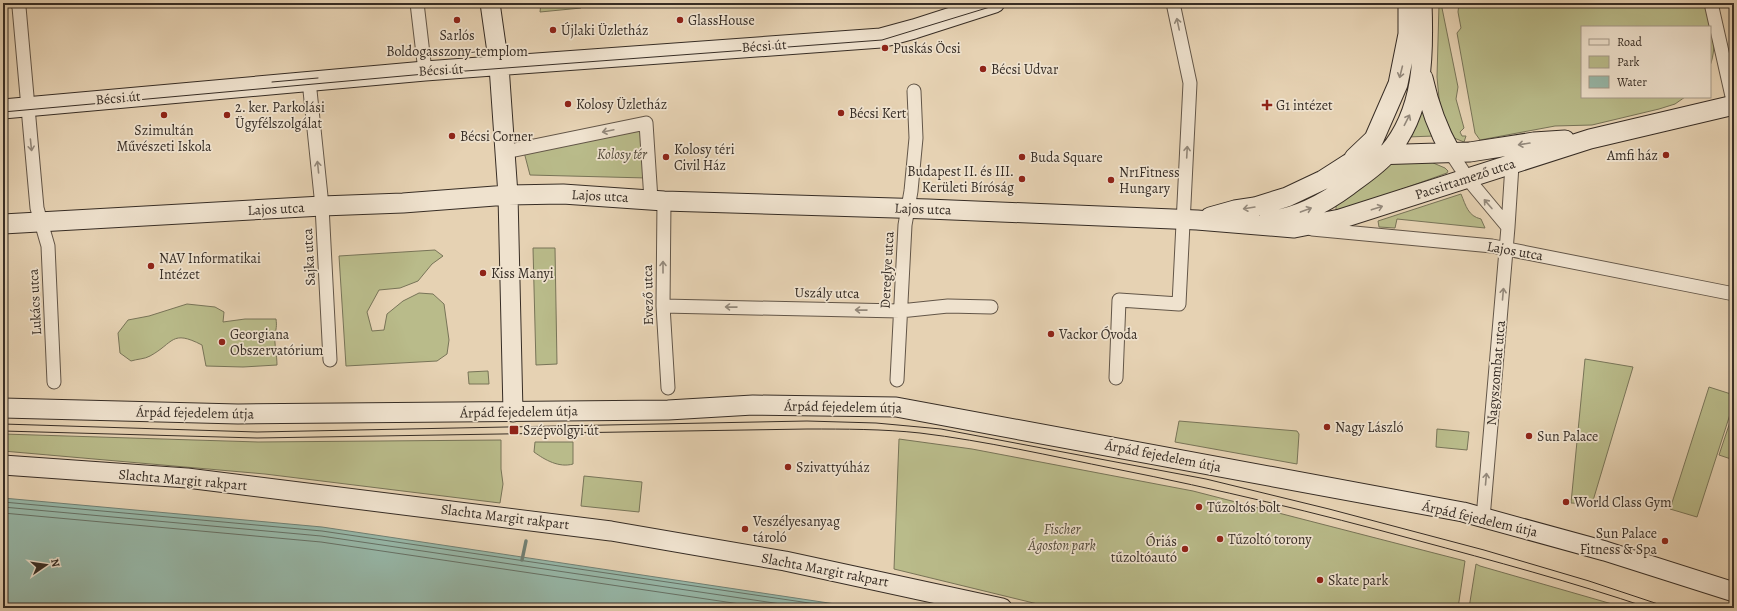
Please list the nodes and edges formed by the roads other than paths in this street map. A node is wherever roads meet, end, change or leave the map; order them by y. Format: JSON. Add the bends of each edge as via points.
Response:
{"nodes":[{"id":1,"x":17,"y":3,"type":"edge"},
{"id":2,"x":417,"y":3,"type":"edge"},
{"id":3,"x":490,"y":3,"type":"edge"},
{"id":4,"x":995,"y":3,"type":"edge"},
{"id":5,"x":1174,"y":3,"type":"edge"},
{"id":6,"x":1408,"y":3,"type":"edge"},
{"id":7,"x":1422,"y":3,"type":"edge"},
{"id":8,"x":1711,"y":3,"type":"edge"},
{"id":9,"x":498,"y":66,"type":"junction"},
{"id":10,"x":425,"y":71,"type":"junction"},
{"id":11,"x":1422,"y":71,"type":"junction"},
{"id":12,"x":309,"y":81,"type":"junction"},
{"id":13,"x":914,"y":91,"type":"dead end"},
{"id":14,"x":1734,"y":105,"type":"edge"},
{"id":15,"x":27,"y":107,"type":"junction"},
{"id":16,"x":3,"y":109,"type":"edge"},
{"id":17,"x":1590,"y":139,"type":"junction"},
{"id":18,"x":505,"y":152,"type":"junction"},
{"id":19,"x":1451,"y":152,"type":"junction"},
{"id":20,"x":1387,"y":153,"type":"junction"},
{"id":21,"x":1430,"y":153,"type":"junction"},
{"id":22,"x":1348,"y":164,"type":"junction"},
{"id":23,"x":1512,"y":165,"type":"junction"},
{"id":24,"x":1468,"y":179,"type":"junction"},
{"id":25,"x":508,"y":195,"type":"junction"},
{"id":26,"x":657,"y":200,"type":"junction"},
{"id":27,"x":322,"y":206,"type":"junction"},
{"id":28,"x":908,"y":208,"type":"junction"},
{"id":29,"x":1340,"y":219,"type":"joint"},
{"id":30,"x":1190,"y":220,"type":"junction"},
{"id":31,"x":41,"y":222,"type":"junction"},
{"id":32,"x":3,"y":224,"type":"edge"},
{"id":33,"x":1241,"y":224,"type":"junction"},
{"id":34,"x":1508,"y":227,"type":"junction"},
{"id":35,"x":1294,"y":228,"type":"junction"},
{"id":36,"x":1507,"y":249,"type":"junction"},
{"id":37,"x":1734,"y":294,"type":"edge"},
{"id":38,"x":663,"y":306,"type":"junction"},
{"id":39,"x":991,"y":307,"type":"dead end"},
{"id":40,"x":900,"y":311,"type":"junction"},
{"id":41,"x":330,"y":360,"type":"dead end"},
{"id":42,"x":1116,"y":378,"type":"dead end"},
{"id":43,"x":897,"y":380,"type":"dead end"},
{"id":44,"x":54,"y":382,"type":"dead end"},
{"id":45,"x":668,"y":388,"type":"dead end"},
{"id":46,"x":3,"y":408,"type":"edge"},
{"id":47,"x":513,"y":412,"type":"junction"},
{"id":48,"x":3,"y":465,"type":"edge"},
{"id":49,"x":1483,"y":518,"type":"junction"},
{"id":50,"x":1734,"y":592,"type":"edge"},
{"id":51,"x":1002,"y":608,"type":"edge"}],
"edges":[{"from":1,"to":15,"type":"street","name":"Lukács utca"},
{"from":2,"to":10,"type":"street"},
{"from":3,"to":9,"type":"main road"},
{"from":4,"to":9,"type":"main road","name":"Bécsi út","via":[[881,38]]},
{"from":30,"to":5,"type":"street","one_way":true,"via":[[1190,83]]},
{"from":6,"to":22,"type":"main road","one_way":true,"via":[[1408,34],[1398,84],[1374,139]]},
{"from":7,"to":11,"type":"main road"},
{"from":8,"to":14,"type":"street"},
{"from":9,"to":10,"type":"main road","name":"Bécsi út"},
{"from":9,"to":18,"type":"main road"},
{"from":10,"to":12,"type":"main road","name":"Bécsi út"},
{"from":11,"to":19,"type":"main road","via":[[1429,105]]},
{"from":20,"to":11,"type":"main road","one_way":true,"via":[[1413,110]]},
{"from":12,"to":15,"type":"main road","name":"Bécsi út"},
{"from":27,"to":12,"type":"street","name":"Sajka utca","one_way":true},
{"from":13,"to":28,"type":"street","name":"Dereglye utca","via":[[916,138]]},
{"from":14,"to":17,"type":"main road","name":"Pacsirtamező utca"},
{"from":15,"to":16,"type":"main road","name":"Bécsi út"},
{"from":15,"to":31,"type":"street","name":"Lukács utca","one_way":true,"via":[[37,208]]},
{"from":17,"to":19,"type":"main road","name":"Pacsirtamező utca","one_way":true,"via":[[1534,142],[1470,152]]},
{"from":17,"to":23,"type":"main road","name":"Pacsirtamező utca"},
{"from":18,"to":25,"type":"main road"},
{"from":26,"to":18,"type":"street","one_way":true,"via":[[646,123]]},
{"from":19,"to":21,"type":"main road","name":"Pacsirtamező utca"},
{"from":19,"to":24,"type":"street"},
{"from":20,"to":21,"type":"main road","name":"Pacsirtamező utca"},
{"from":20,"to":22,"type":"main road","name":"Pacsirtamező utca","via":[[1373,154]]},
{"from":33,"to":20,"type":"main road","one_way":true,"via":[[1275,220],[1314,207],[1337,194]]},
{"from":21,"to":24,"type":"street","via":[[1450,163]]},
{"from":22,"to":30,"type":"main road","name":"Lajos utca","one_way":true,"via":[[1323,180],[1287,197],[1255,207]]},
{"from":23,"to":24,"type":"main road","name":"Pacsirtamező utca"},
{"from":23,"to":34,"type":"street","name":"Nagyszombat utca"},
{"from":29,"to":24,"type":"main road","name":"Pacsirtamező utca","one_way":true},
{"from":34,"to":24,"type":"street","one_way":true},
{"from":25,"to":26,"type":"main road","name":"Lajos utca","via":[[563,194]]},
{"from":25,"to":27,"type":"main road","name":"Lajos utca"},
{"from":25,"to":47,"type":"main road"},
{"from":26,"to":28,"type":"main road","name":"Lajos utca"},
{"from":38,"to":26,"type":"street","name":"Evező utca","one_way":true},
{"from":27,"to":31,"type":"main road","name":"Lajos utca"},
{"from":27,"to":41,"type":"street","name":"Sajka utca"},
{"from":28,"to":30,"type":"main road","name":"Lajos utca"},
{"from":28,"to":40,"type":"street","name":"Dereglye utca"},
{"from":29,"to":35,"type":"main road","name":"Lajos utca"},
{"from":30,"to":33,"type":"main road","name":"Lajos utca"},
{"from":30,"to":42,"type":"street","via":[[1179,304],[1119,300]]},
{"from":31,"to":32,"type":"main road","name":"Lajos utca"},
{"from":31,"to":44,"type":"street","name":"Lukács utca","via":[[48,246]]},
{"from":33,"to":35,"type":"main road","name":"Lajos utca"},
{"from":34,"to":36,"type":"street","name":"Nagyszombat utca"},
{"from":35,"to":36,"type":"street","name":"Lajos utca"},
{"from":36,"to":37,"type":"street","name":"Lajos utca"},
{"from":49,"to":36,"type":"street","name":"Nagyszombat utca","one_way":true},
{"from":40,"to":38,"type":"street","name":"Uszály utca","one_way":true},
{"from":38,"to":45,"type":"street","name":"Evező utca"},
{"from":39,"to":40,"type":"street","name":"Uszály utca","via":[[948,306]]},
{"from":40,"to":43,"type":"street","name":"Dereglye utca"},
{"from":46,"to":47,"type":"main road","name":"Árpád fejedelem útja","via":[[238,414]]},
{"from":47,"to":49,"type":"main road","name":"Árpád fejedelem útja","via":[[753,406],[896,407],[1147,452],[1463,512]]},
{"from":48,"to":51,"type":"main road","name":"Slachta Margit rakpart","via":[[187,478],[611,531],[786,561]]},
{"from":49,"to":50,"type":"main road","name":"Árpád fejedelem útja","via":[[1605,551]]}]}
